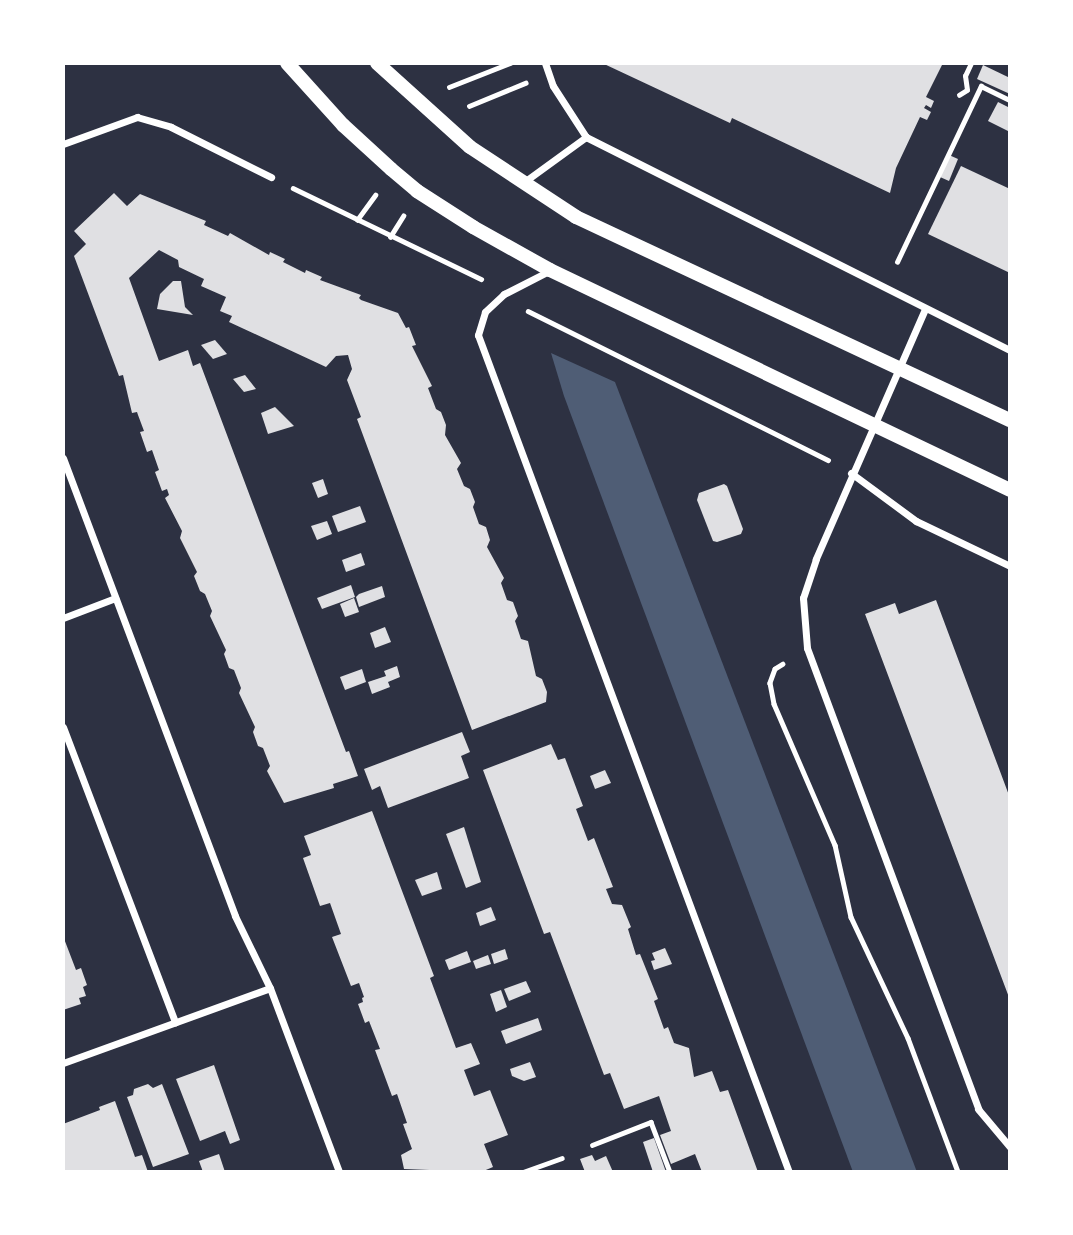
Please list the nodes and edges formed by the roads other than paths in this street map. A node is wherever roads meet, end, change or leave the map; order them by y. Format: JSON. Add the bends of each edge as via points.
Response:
{"nodes":[{"id":1,"x":287,"y":63,"type":"edge"},
{"id":2,"x":377,"y":63,"type":"edge"},
{"id":3,"x":545,"y":63,"type":"edge"},
{"id":4,"x":586,"y":137,"type":"junction"},
{"id":5,"x":63,"y":144,"type":"edge"},
{"id":6,"x":271,"y":177,"type":"road end"},
{"id":7,"x":521,"y":184,"type":"junction"},
{"id":8,"x":550,"y":270,"type":"junction"},
{"id":9,"x":925,"y":309,"type":"junction"},
{"id":10,"x":1010,"y":350,"type":"edge"},
{"id":11,"x":899,"y":367,"type":"junction"},
{"id":12,"x":1010,"y":420,"type":"edge"},
{"id":13,"x":873,"y":425,"type":"junction"},
{"id":14,"x":63,"y":458,"type":"edge"},
{"id":15,"x":851,"y":473,"type":"junction"},
{"id":16,"x":1010,"y":490,"type":"edge"},
{"id":17,"x":1010,"y":566,"type":"edge"},
{"id":18,"x":115,"y":598,"type":"junction"},
{"id":19,"x":63,"y":618,"type":"edge"},
{"id":20,"x":63,"y":727,"type":"edge"},
{"id":21,"x":270,"y":988,"type":"junction"},
{"id":22,"x":175,"y":1022,"type":"junction"},
{"id":23,"x":63,"y":1063,"type":"edge"},
{"id":24,"x":1010,"y":1147,"type":"edge"},
{"id":25,"x":339,"y":1172,"type":"edge"},
{"id":26,"x":789,"y":1172,"type":"edge"}],
"edges":[{"from":1,"to":8,"type":"main road","via":[[342,124],[417,191]]},
{"from":2,"to":7,"type":"main road","via":[[470,148]]},
{"from":3,"to":4,"type":"street","via":[[553,86]]},
{"from":4,"to":7,"type":"street"},
{"from":4,"to":9,"type":"street"},
{"from":5,"to":6,"type":"street","via":[[137,117],[171,127]]},
{"from":7,"to":11,"type":"main road","via":[[576,217]]},
{"from":8,"to":13,"type":"main road"},
{"from":8,"to":26,"type":"street","via":[[504,294],[485,312],[478,335]]},
{"from":9,"to":10,"type":"street"},
{"from":9,"to":11,"type":"street"},
{"from":11,"to":12,"type":"main road"},
{"from":11,"to":13,"type":"street"},
{"from":13,"to":15,"type":"street"},
{"from":13,"to":16,"type":"main road"},
{"from":14,"to":18,"type":"street"},
{"from":15,"to":17,"type":"street","via":[[916,522]]},
{"from":15,"to":24,"type":"street","via":[[803,598],[807,648],[978,1108]]},
{"from":18,"to":19,"type":"street"},
{"from":18,"to":21,"type":"street","via":[[235,916]]},
{"from":20,"to":22,"type":"street"},
{"from":21,"to":22,"type":"street"},
{"from":21,"to":25,"type":"street"},
{"from":22,"to":23,"type":"street"}]}
